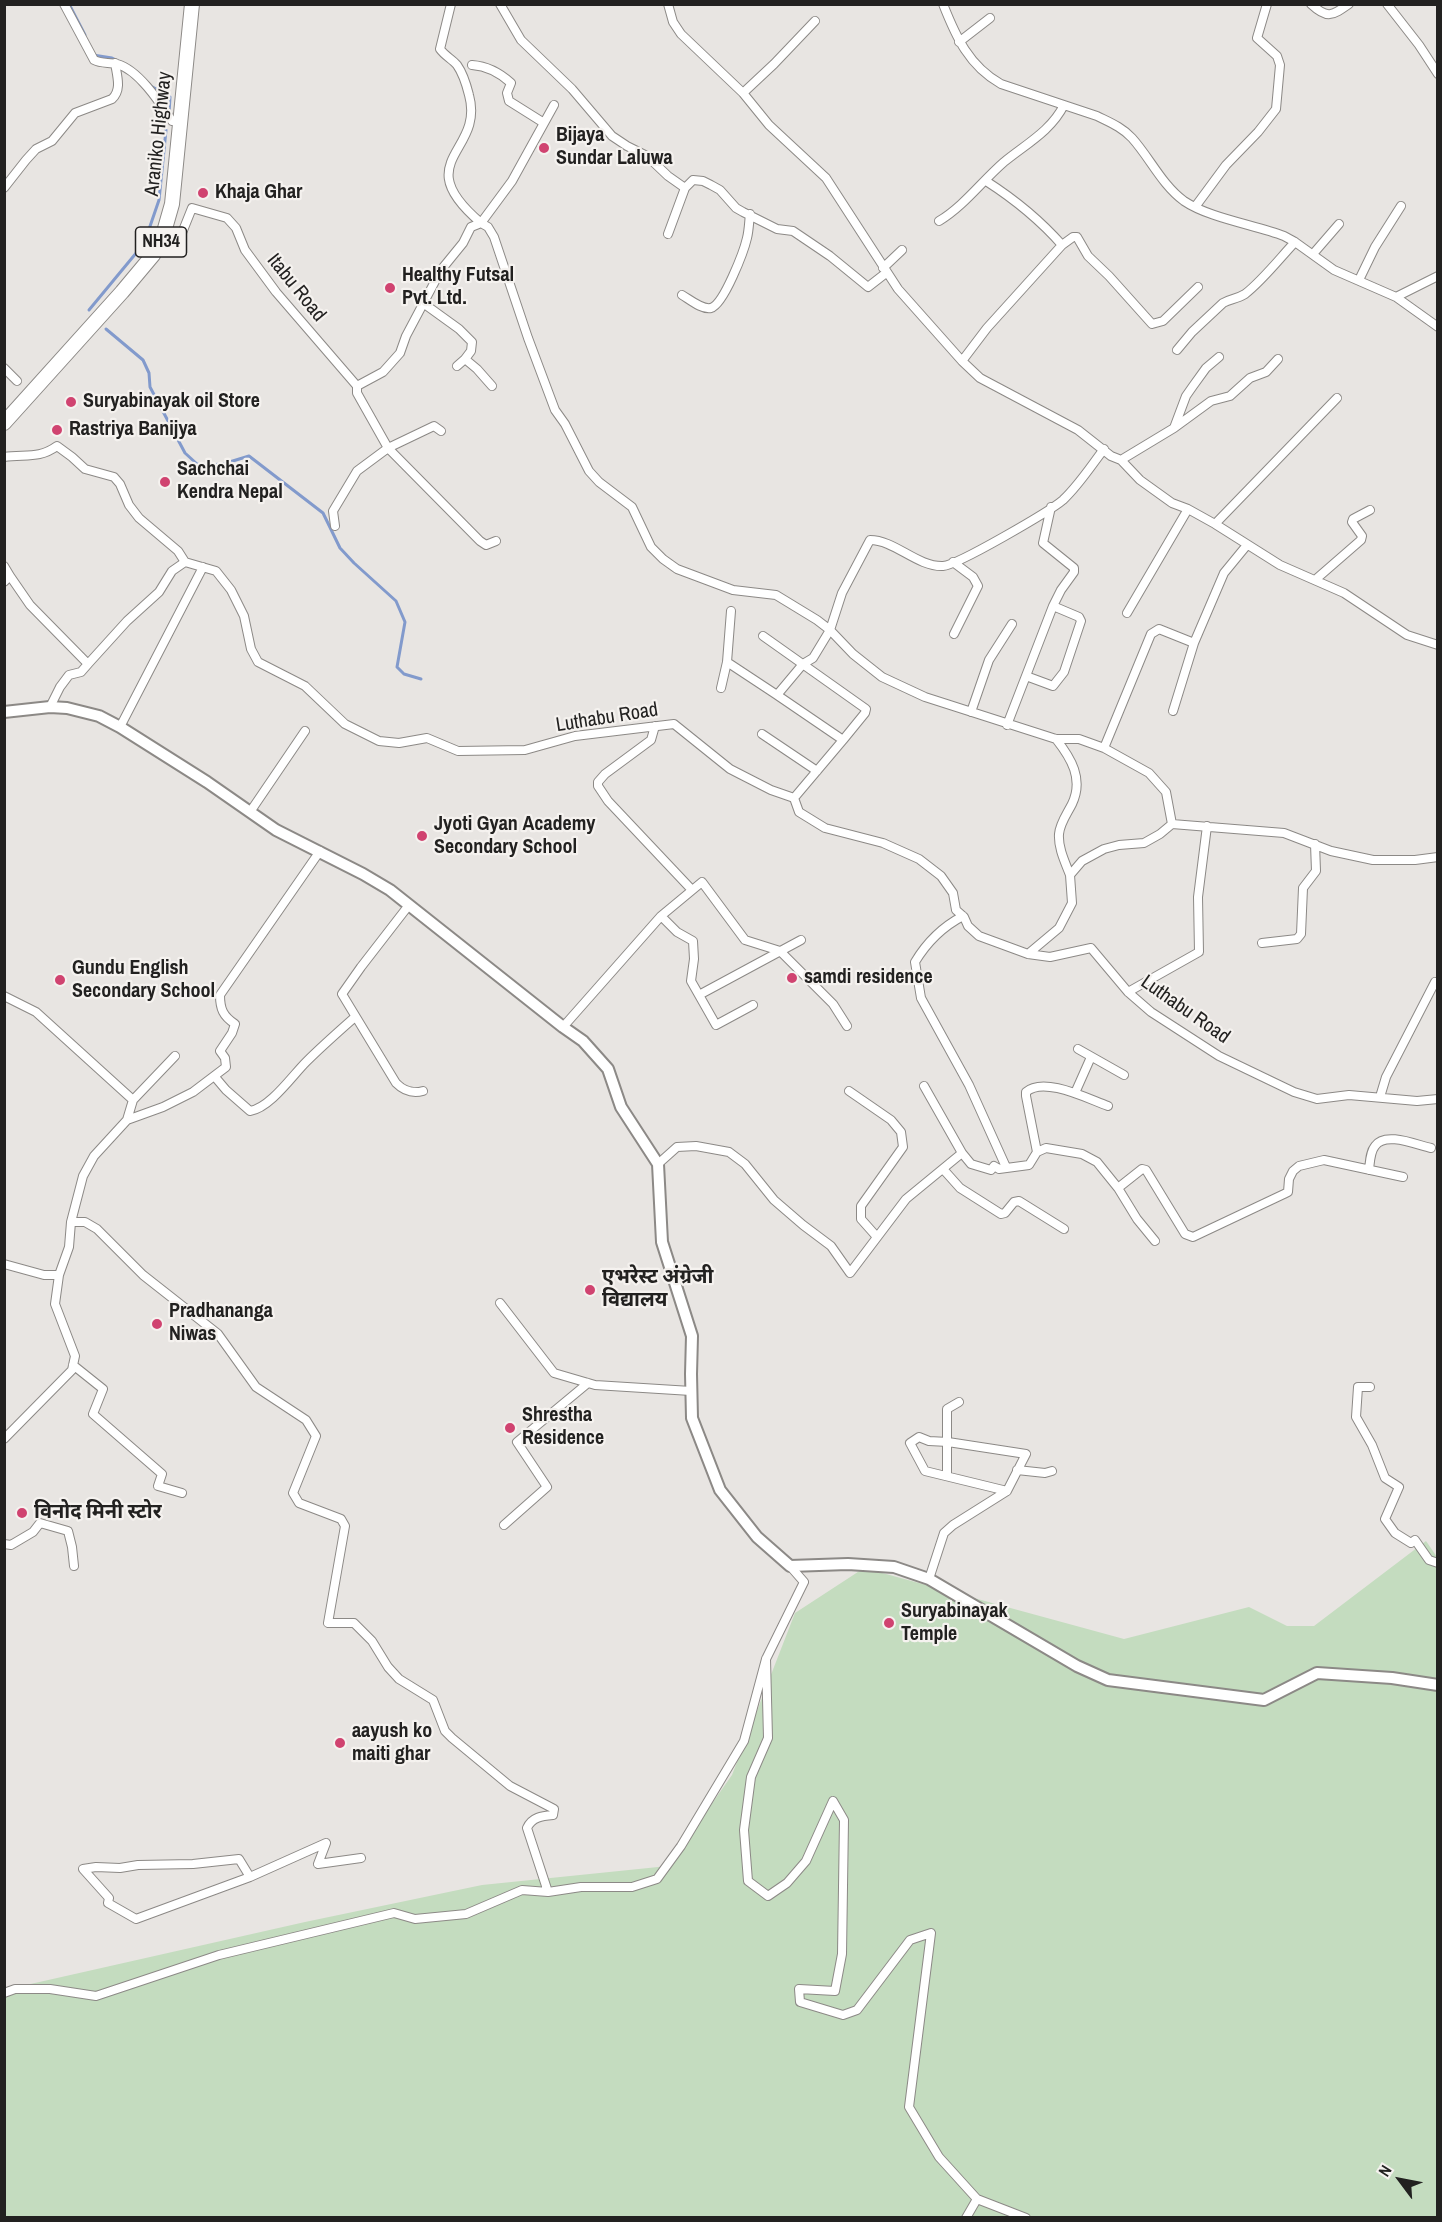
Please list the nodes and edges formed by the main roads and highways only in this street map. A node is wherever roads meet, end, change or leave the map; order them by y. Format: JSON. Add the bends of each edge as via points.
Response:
{"nodes":[{"id":1,"x":192,"y":4,"type":"edge"},
{"id":2,"x":4,"y":423,"type":"edge"},
{"id":3,"x":4,"y":712,"type":"edge"},
{"id":4,"x":1437,"y":1685,"type":"edge"}],
"edges":[{"from":1,"to":2,"type":"highway","name":"Araniko Highway","number":"NH34","via":[[172,204],[162,239],[122,292]]},
{"from":3,"to":4,"type":"main road","via":[[50,707],[82,711],[120,727],[276,830],[363,874],[409,905],[583,1041],[608,1069],[621,1107],[658,1164],[662,1242],[693,1336],[692,1418],[720,1491],[757,1538],[790,1566],[894,1567],[929,1579],[1077,1666],[1108,1680],[1263,1700],[1317,1674]]}]}
